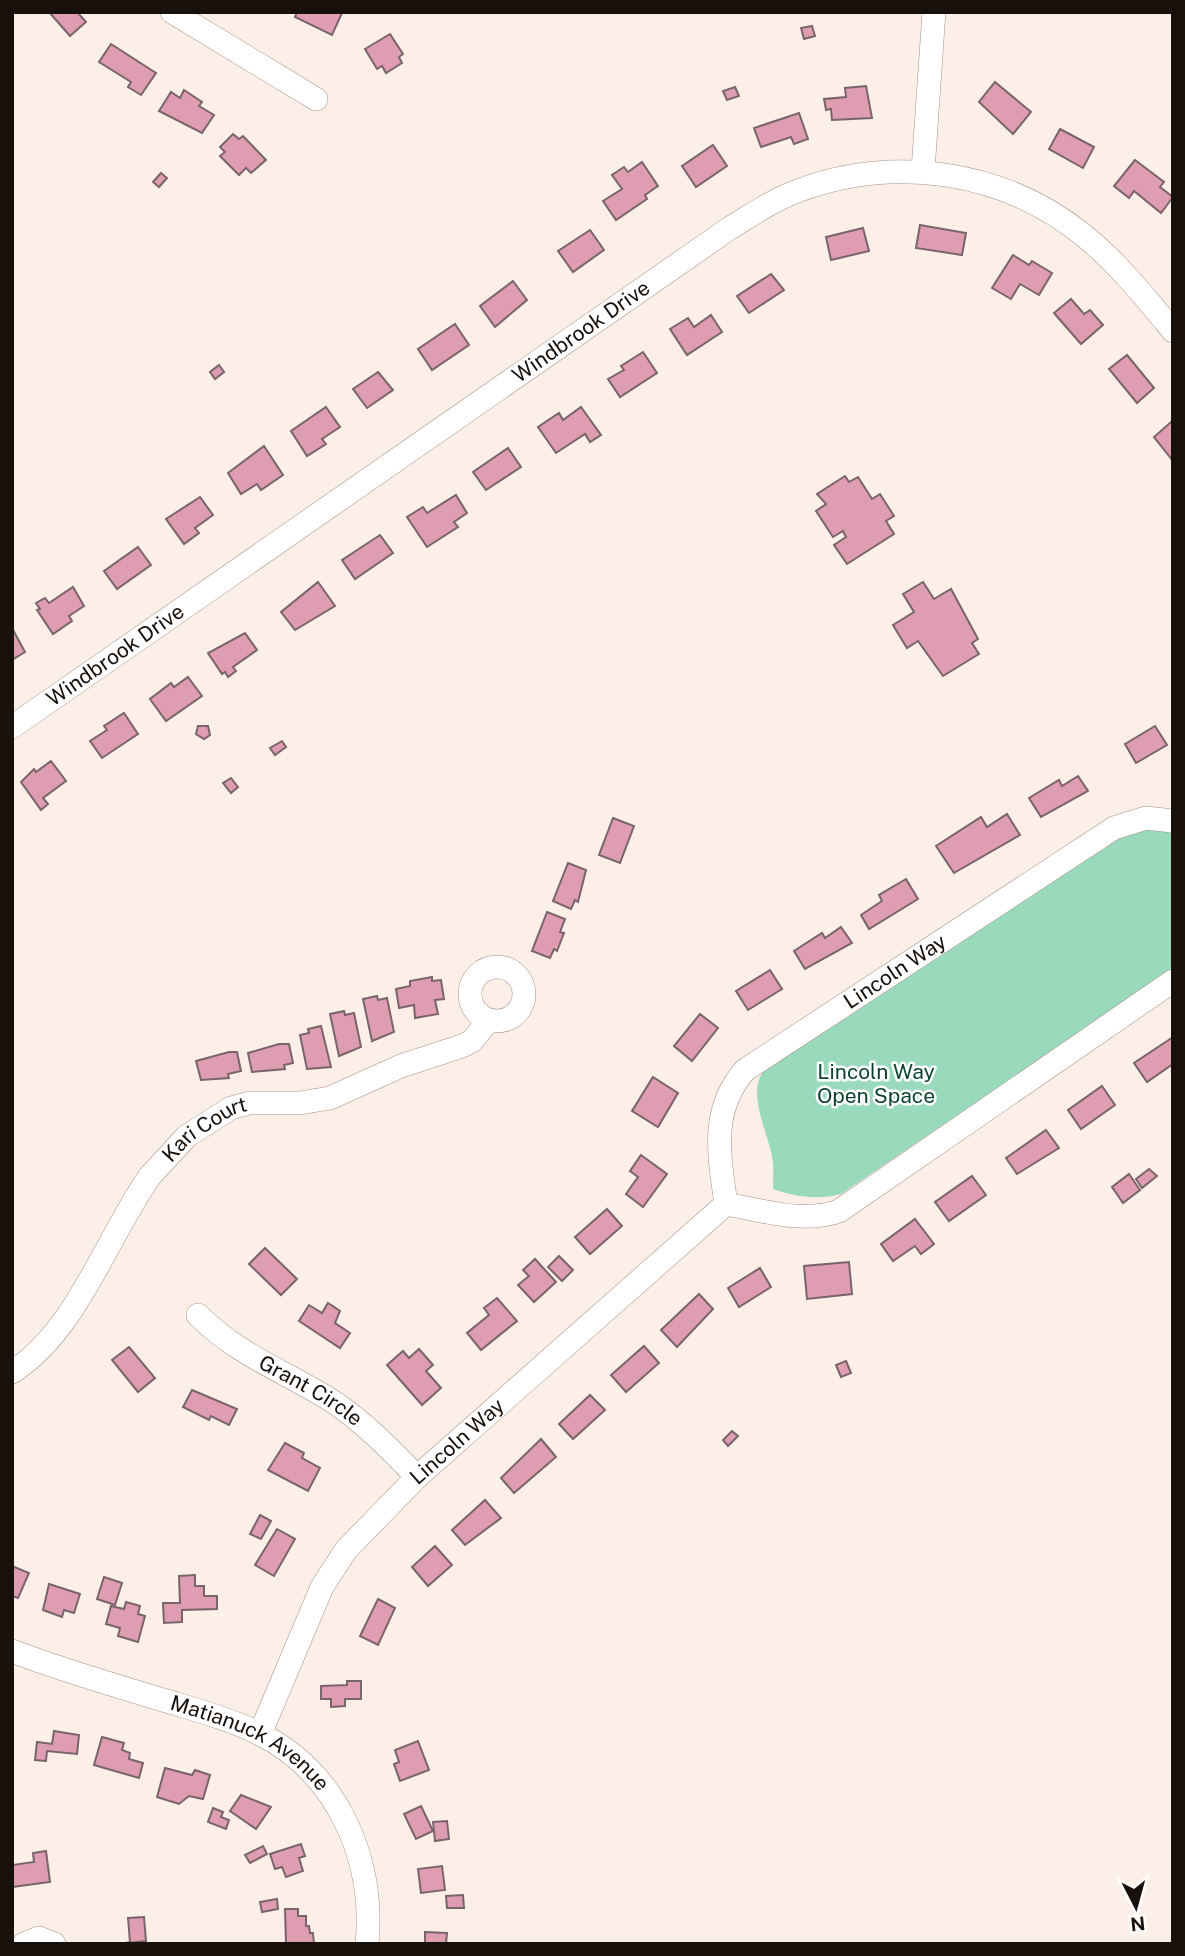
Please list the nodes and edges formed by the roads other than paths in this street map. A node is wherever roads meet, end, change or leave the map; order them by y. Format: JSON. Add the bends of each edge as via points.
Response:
{"nodes":[{"id":1,"x":172,"y":12,"type":"edge"},
{"id":2,"x":934,"y":12,"type":"edge"},
{"id":3,"x":316,"y":99,"type":"dead end"},
{"id":4,"x":923,"y":170,"type":"junction"},
{"id":5,"x":1173,"y":331,"type":"edge"},
{"id":6,"x":12,"y":727,"type":"edge"},
{"id":7,"x":1173,"y":821,"type":"edge"},
{"id":8,"x":1173,"y":981,"type":"edge"},
{"id":9,"x":489,"y":1020,"type":"dead end"},
{"id":10,"x":726,"y":1204,"type":"junction"},
{"id":11,"x":198,"y":1315,"type":"dead end"},
{"id":12,"x":12,"y":1372,"type":"edge"},
{"id":13,"x":418,"y":1477,"type":"junction"},
{"id":14,"x":12,"y":1651,"type":"edge"},
{"id":15,"x":260,"y":1734,"type":"junction"},
{"id":16,"x":24,"y":1944,"type":"edge"},
{"id":17,"x":54,"y":1944,"type":"edge"},
{"id":18,"x":367,"y":1944,"type":"edge"}],
"edges":[{"from":1,"to":3,"type":"street"},
{"from":2,"to":4,"type":"street"},
{"from":4,"to":5,"type":"street","name":"Windbrook Drive","via":[[1004,190],[1047,209],[1099,249]]},
{"from":4,"to":6,"type":"street","name":"Windbrook Drive","via":[[822,183],[763,208]]},
{"from":7,"to":10,"type":"street","name":"Lincoln Way","via":[[1146,818],[1114,828],[744,1070],[720,1115]]},
{"from":8,"to":10,"type":"street","via":[[839,1211],[782,1214]]},
{"from":9,"to":12,"type":"street","name":"Kari Court","via":[[472,1041],[401,1066],[345,1094],[315,1101],[237,1105],[202,1125],[165,1157],[144,1184],[61,1327],[34,1357]]},
{"from":10,"to":13,"type":"street","name":"Lincoln Way"},
{"from":11,"to":13,"type":"street","name":"Grant Circle","via":[[241,1352],[346,1411]]},
{"from":13,"to":15,"type":"street","name":"Lincoln Way","via":[[332,1569]]},
{"from":14,"to":15,"type":"street","name":"Matianuck Avenue"},
{"from":15,"to":18,"type":"street","name":"Matianuck Avenue","via":[[313,1774],[349,1826],[367,1883]]},
{"from":16,"to":17,"type":"street","via":[[38,1938]]}]}
